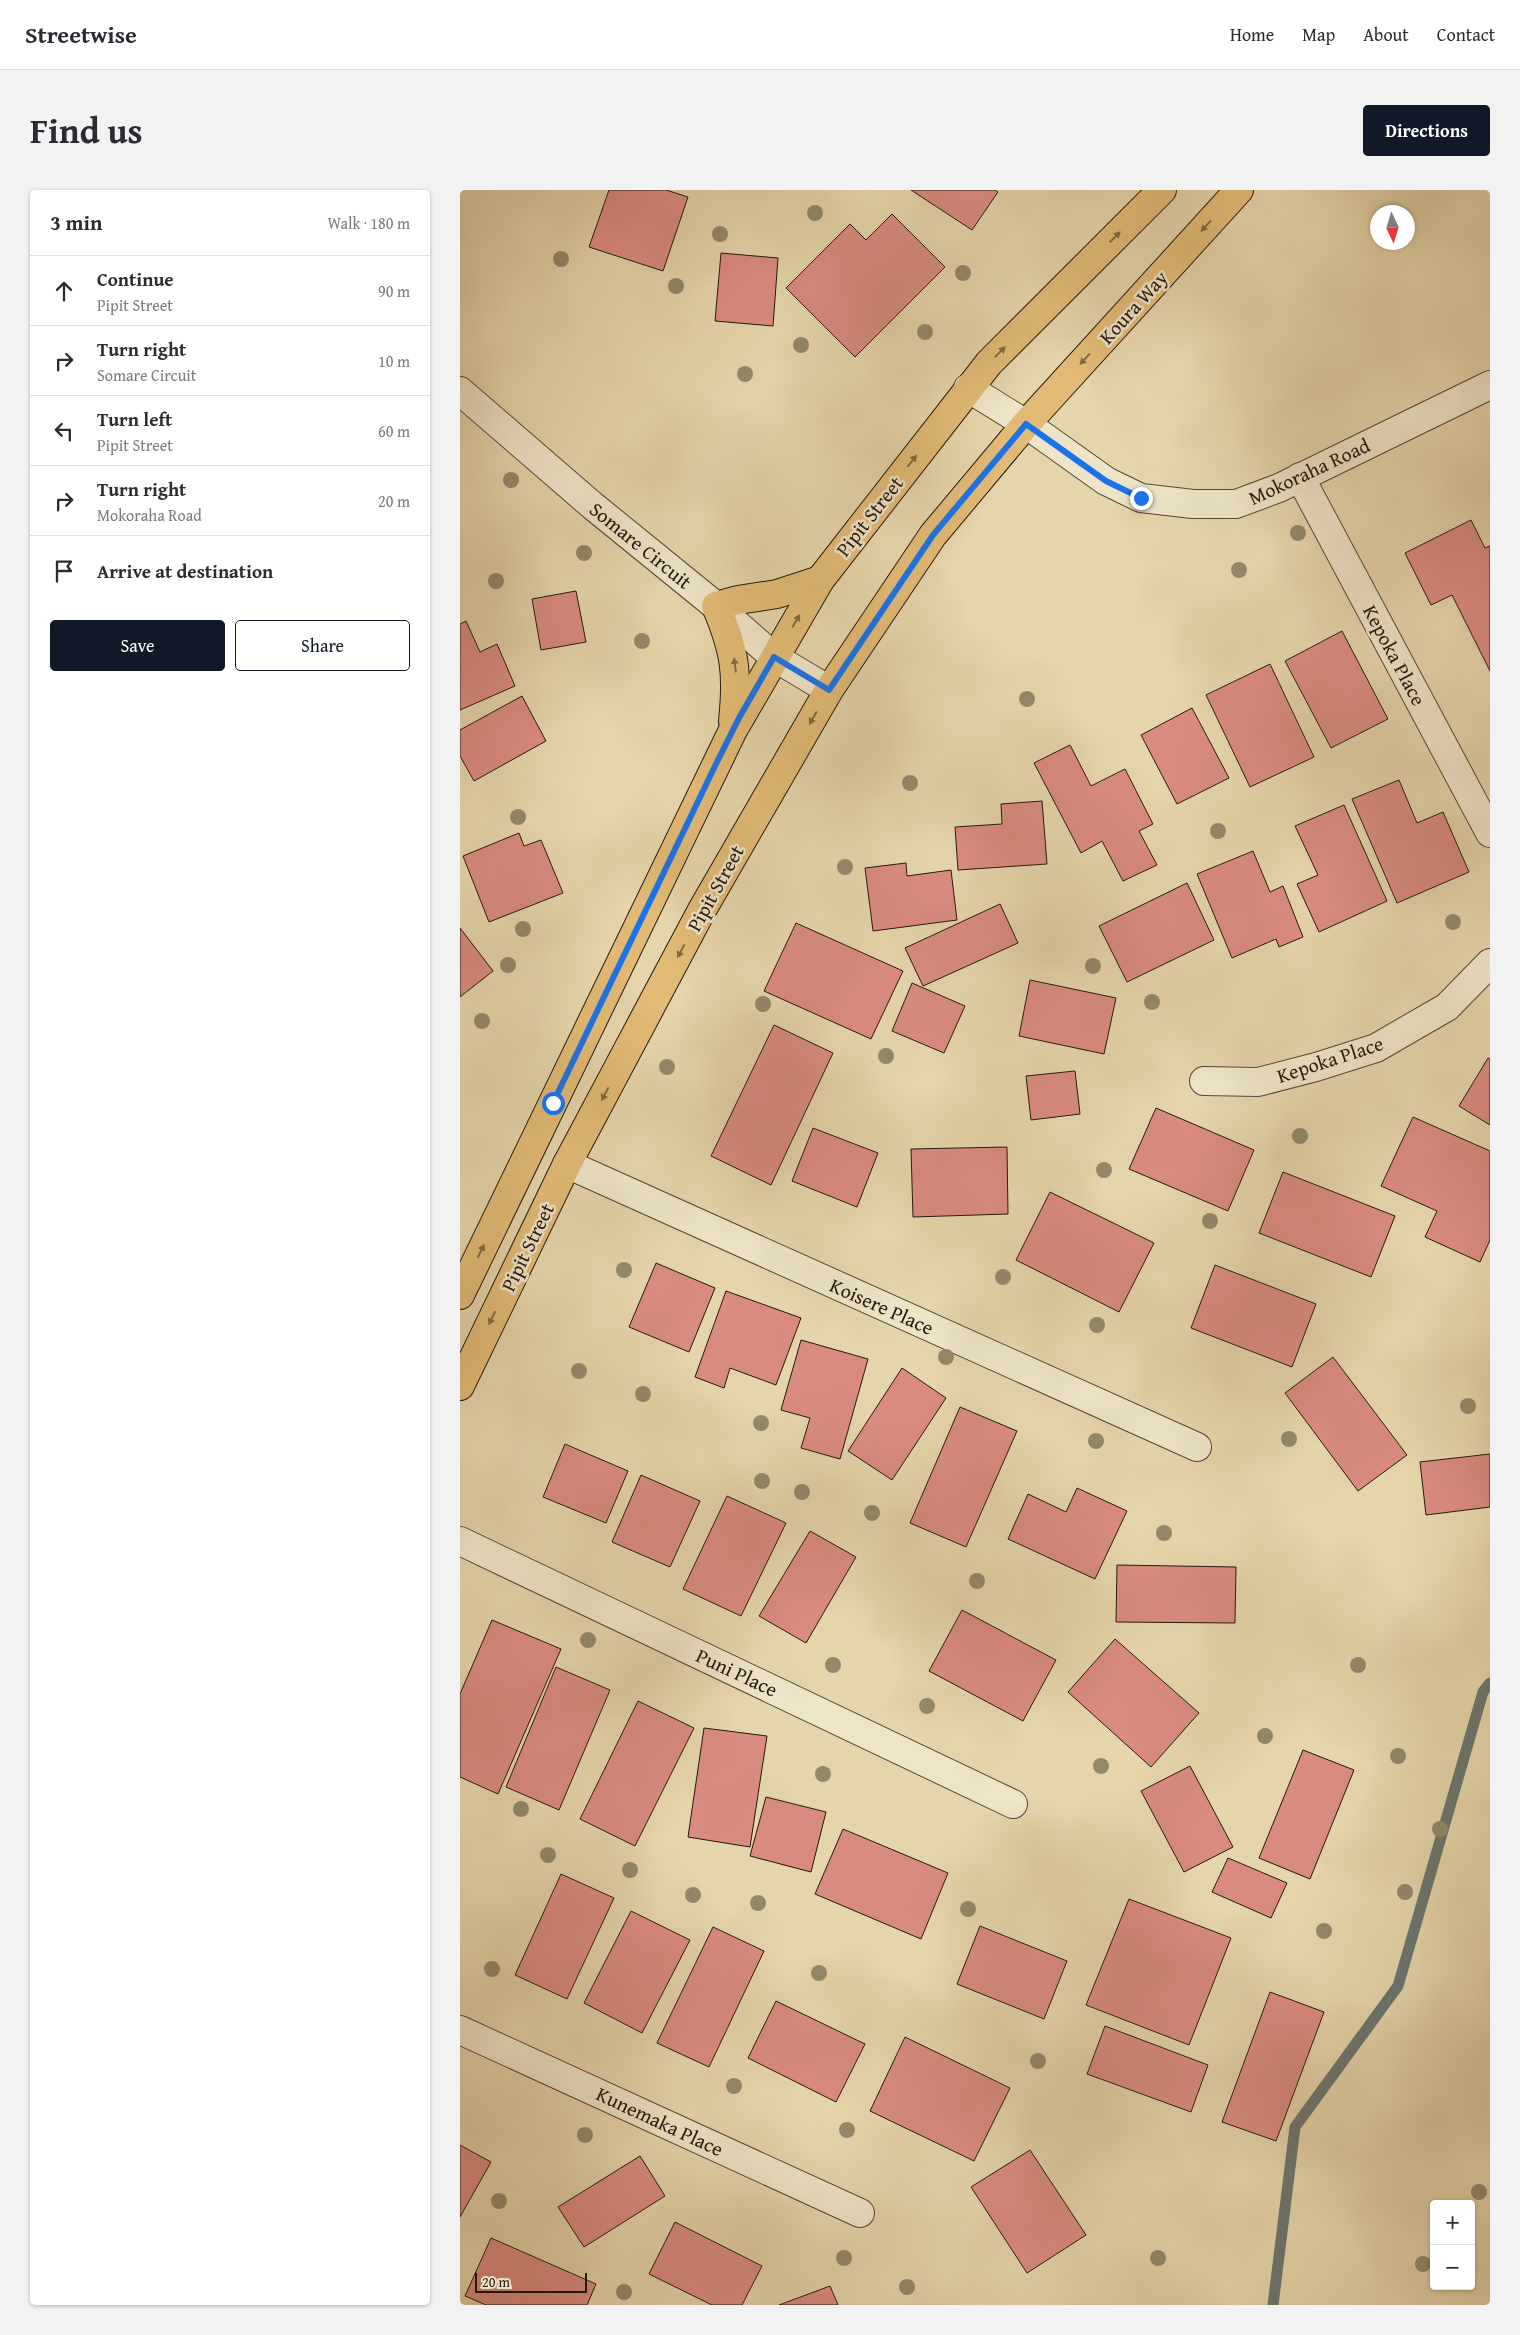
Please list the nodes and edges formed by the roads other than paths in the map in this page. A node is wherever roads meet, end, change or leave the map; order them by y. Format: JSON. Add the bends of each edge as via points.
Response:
{"nodes":[{"id":1,"x":1162,"y":190,"type":"edge"},
{"id":2,"x":1239,"y":190,"type":"edge"},
{"id":3,"x":1490,"y":385,"type":"edge"},
{"id":4,"x":968,"y":388,"type":"junction"},
{"id":5,"x":460,"y":391,"type":"edge"},
{"id":6,"x":1026,"y":424,"type":"junction"},
{"id":7,"x":1300,"y":477,"type":"junction"},
{"id":8,"x":820,"y":580,"type":"junction"},
{"id":9,"x":716,"y":606,"type":"junction"},
{"id":10,"x":774,"y":657,"type":"junction"},
{"id":11,"x":829,"y":690,"type":"junction"},
{"id":12,"x":733,"y":730,"type":"junction"},
{"id":13,"x":1490,"y":833,"type":"edge"},
{"id":14,"x":1490,"y":963,"type":"edge"},
{"id":15,"x":1204,"y":1081,"type":"dead end"},
{"id":16,"x":567,"y":1164,"type":"junction"},
{"id":17,"x":460,"y":1295,"type":"edge"},
{"id":18,"x":460,"y":1386,"type":"edge"},
{"id":19,"x":1197,"y":1447,"type":"dead end"},
{"id":20,"x":460,"y":1541,"type":"edge"},
{"id":21,"x":1013,"y":1804,"type":"dead end"},
{"id":22,"x":460,"y":2030,"type":"edge"},
{"id":23,"x":860,"y":2213,"type":"dead end"}],
"edges":[{"from":4,"to":1,"type":"main road","one_way":true},
{"from":2,"to":6,"type":"main road","name":"Koura Way","one_way":true},
{"from":3,"to":7,"type":"street","name":"Mokoraha Road"},
{"from":4,"to":6,"type":"street","name":"Mokoraha Road"},
{"from":8,"to":4,"type":"main road","name":"Pipit Street","one_way":true},
{"from":5,"to":9,"type":"street","name":"Somare Circuit","via":[[593,506]]},
{"from":6,"to":7,"type":"street","name":"Mokoraha Road","via":[[1106,481],[1141,498],[1193,504],[1236,504]]},
{"from":6,"to":11,"type":"main road","name":"Pipit Street","via":[[933,535]]},
{"from":7,"to":13,"type":"street","name":"Kepoka Place"},
{"from":8,"to":9,"type":"main road","via":[[777,594]]},
{"from":10,"to":8,"type":"main road","name":"Pipit Street","one_way":true},
{"from":9,"to":10,"type":"street","name":"Somare Circuit"},
{"from":12,"to":9,"type":"main road","one_way":true,"via":[[737,685],[734,660]]},
{"from":10,"to":11,"type":"street","name":"Somare Circuit"},
{"from":10,"to":12,"type":"main road","name":"Pipit Street"},
{"from":11,"to":16,"type":"main road","name":"Pipit Street","one_way":true,"via":[[702,910]]},
{"from":17,"to":12,"type":"main road","name":"Pipit Street","one_way":true},
{"from":14,"to":15,"type":"street","name":"Kepoka Place","via":[[1447,1007],[1376,1048],[1258,1082]]},
{"from":16,"to":18,"type":"main road","name":"Pipit Street","one_way":true},
{"from":16,"to":19,"type":"street","name":"Koisere Place"},
{"from":20,"to":21,"type":"street","name":"Puni Place"},
{"from":22,"to":23,"type":"street","name":"Kunemaka Place"}]}
